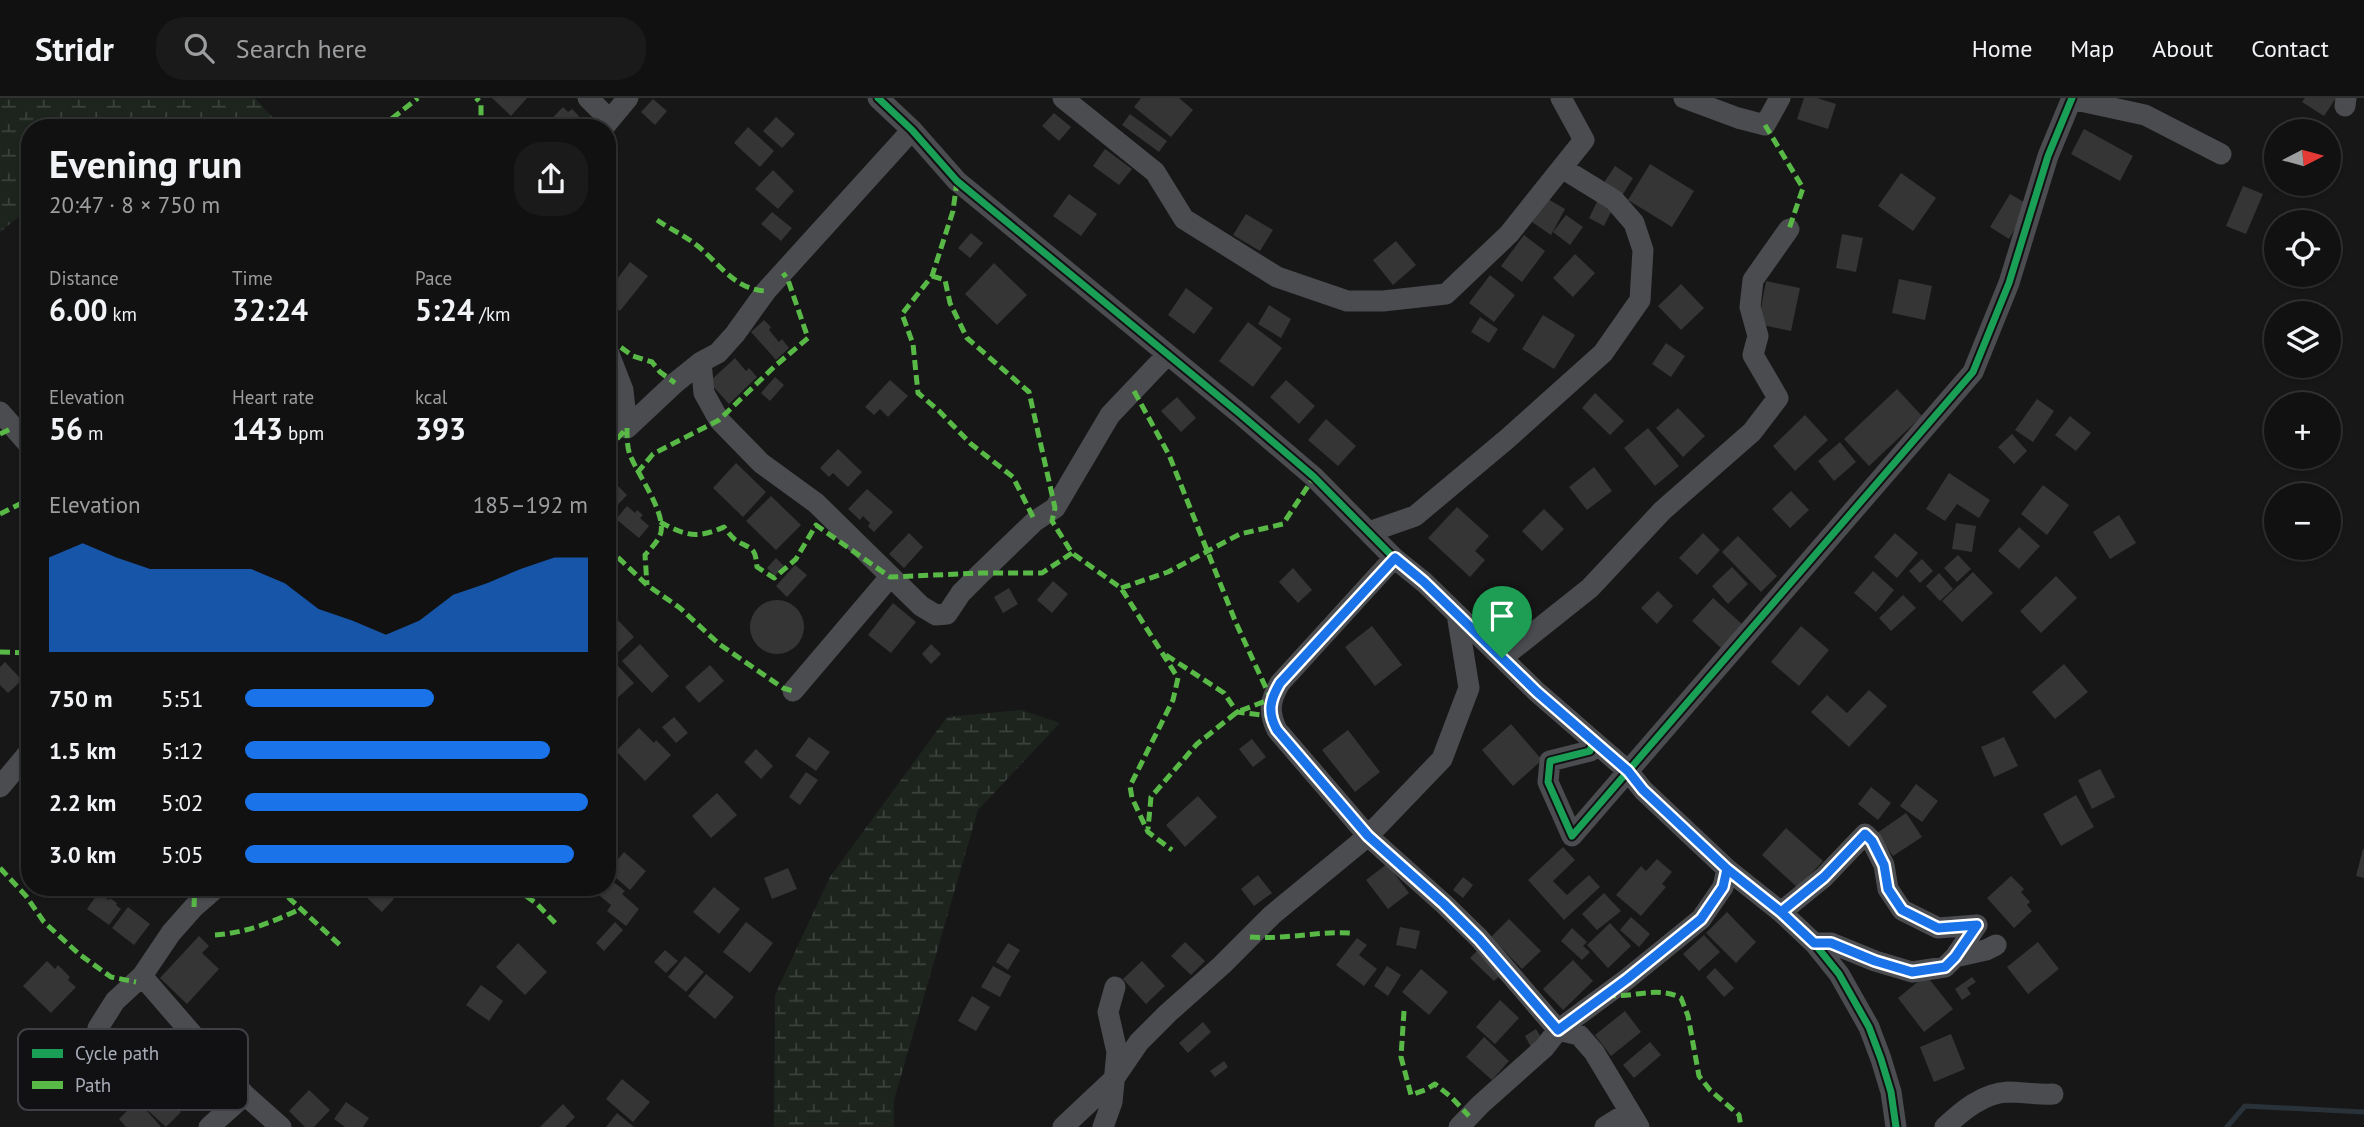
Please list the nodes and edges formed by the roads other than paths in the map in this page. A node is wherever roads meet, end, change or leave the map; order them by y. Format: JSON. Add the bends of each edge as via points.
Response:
{"nodes":[{"id":1,"x":588,"y":98,"type":"edge"},
{"id":2,"x":628,"y":98,"type":"edge"},
{"id":3,"x":878,"y":98,"type":"edge"},
{"id":4,"x":1063,"y":98,"type":"edge"},
{"id":5,"x":1561,"y":98,"type":"edge"},
{"id":6,"x":1684,"y":98,"type":"edge"},
{"id":7,"x":1780,"y":98,"type":"edge"},
{"id":8,"x":2071,"y":99,"type":"edge"},
{"id":9,"x":603,"y":119,"type":"edge"},
{"id":10,"x":610,"y":119,"type":"edge"},
{"id":11,"x":912,"y":130,"type":"junction"},
{"id":12,"x":2221,"y":154,"type":"dead end"},
{"id":13,"x":1562,"y":168,"type":"junction"},
{"id":14,"x":1789,"y":229,"type":"dead end"},
{"id":15,"x":1167,"y":355,"type":"junction"},
{"id":16,"x":701,"y":362,"type":"junction"},
{"id":17,"x":616,"y":371,"type":"edge"},
{"id":18,"x":0,"y":412,"type":"edge"},
{"id":19,"x":21,"y":436,"type":"edge"},
{"id":20,"x":1369,"y":533,"type":"junction"},
{"id":21,"x":1395,"y":558,"type":"junction"},
{"id":22,"x":890,"y":578,"type":"junction"},
{"id":23,"x":1457,"y":614,"type":"junction"},
{"id":24,"x":1502,"y":658,"type":"junction"},
{"id":25,"x":793,"y":691,"type":"dead end"},
{"id":26,"x":1593,"y":741,"type":"junction"},
{"id":27,"x":21,"y":762,"type":"edge"},
{"id":28,"x":1628,"y":771,"type":"junction"},
{"id":29,"x":0,"y":787,"type":"edge"},
{"id":30,"x":1368,"y":836,"type":"junction"},
{"id":31,"x":1727,"y":869,"type":"junction"},
{"id":32,"x":207,"y":896,"type":"edge"},
{"id":33,"x":1781,"y":912,"type":"junction"},
{"id":34,"x":1814,"y":943,"type":"junction"},
{"id":35,"x":1996,"y":944,"type":"dead end"},
{"id":36,"x":1955,"y":957,"type":"junction"},
{"id":37,"x":142,"y":976,"type":"junction"},
{"id":38,"x":1115,"y":987,"type":"dead end"},
{"id":39,"x":98,"y":1028,"type":"dead end"},
{"id":40,"x":188,"y":1029,"type":"edge"},
{"id":41,"x":1558,"y":1030,"type":"junction"},
{"id":42,"x":1113,"y":1080,"type":"junction"},
{"id":43,"x":2053,"y":1094,"type":"dead end"},
{"id":44,"x":248,"y":1098,"type":"edge"},
{"id":45,"x":228,"y":1110,"type":"edge"},
{"id":46,"x":1634,"y":1120,"type":"edge"},
{"id":47,"x":209,"y":1127,"type":"edge"},
{"id":48,"x":281,"y":1127,"type":"edge"},
{"id":49,"x":1063,"y":1127,"type":"edge"},
{"id":50,"x":1103,"y":1127,"type":"edge"},
{"id":51,"x":1459,"y":1127,"type":"edge"},
{"id":52,"x":1605,"y":1127,"type":"edge"},
{"id":53,"x":1896,"y":1127,"type":"edge"},
{"id":54,"x":1945,"y":1127,"type":"edge"}],
"edges":[{"from":1,"to":9,"type":"street"},
{"from":2,"to":10,"type":"street"},
{"from":3,"to":11,"type":"street"},
{"from":4,"to":13,"type":"street","via":[[1155,172],[1184,219],[1277,277],[1347,301],[1447,294],[1509,234]]},
{"from":5,"to":13,"type":"street","via":[[1584,140]]},
{"from":6,"to":7,"type":"street","via":[[1765,125]]},
{"from":8,"to":12,"type":"street","via":[[2145,115]]},
{"from":8,"to":28,"type":"street","via":[[2048,156],[2009,283],[1973,372]]},
{"from":11,"to":15,"type":"street","via":[[957,181]]},
{"from":11,"to":16,"type":"street","via":[[766,291],[718,353]]},
{"from":13,"to":20,"type":"street","via":[[1614,200],[1634,223],[1643,250],[1640,300],[1603,353],[1507,439],[1415,516]]},
{"from":14,"to":24,"type":"street","via":[[1753,280],[1750,307],[1758,336],[1753,355],[1778,398],[1752,432],[1662,511],[1590,588]]},
{"from":15,"to":20,"type":"street","via":[[1314,477]]},
{"from":15,"to":22,"type":"street","via":[[1111,415],[1055,508],[974,580],[947,614],[936,615],[921,606]]},
{"from":16,"to":17,"type":"street","via":[[626,428],[624,390]]},
{"from":16,"to":22,"type":"street","via":[[704,393],[719,420],[761,463],[816,503]]},
{"from":18,"to":19,"type":"street"},
{"from":20,"to":21,"type":"street"},
{"from":21,"to":23,"type":"street"},
{"from":21,"to":30,"type":"street","via":[[1280,683],[1271,699],[1270,716],[1277,730]]},
{"from":22,"to":25,"type":"street"},
{"from":23,"to":24,"type":"street"},
{"from":23,"to":30,"type":"street","via":[[1469,688],[1442,759]]},
{"from":24,"to":26,"type":"street"},
{"from":26,"to":28,"type":"street"},
{"from":26,"to":28,"type":"street","via":[[1590,751],[1550,761],[1548,782],[1572,836]]},
{"from":27,"to":29,"type":"street"},
{"from":28,"to":31,"type":"street"},
{"from":30,"to":41,"type":"street","via":[[1453,912]]},
{"from":30,"to":42,"type":"street","via":[[1272,915],[1168,1013],[1139,1042]]},
{"from":31,"to":33,"type":"street"},
{"from":31,"to":41,"type":"street","via":[[1723,887],[1701,919]]},
{"from":32,"to":37,"type":"street","via":[[171,933]]},
{"from":33,"to":34,"type":"street"},
{"from":33,"to":36,"type":"street","via":[[1824,877],[1865,834],[1884,865],[1888,889],[1902,910],[1938,928],[1977,925]]},
{"from":34,"to":36,"type":"street","via":[[1831,943],[1912,972],[1945,967]]},
{"from":34,"to":53,"type":"street","via":[[1839,974],[1869,1027],[1891,1092]]},
{"from":35,"to":36,"type":"street"},
{"from":37,"to":39,"type":"street","via":[[115,1001]]},
{"from":37,"to":40,"type":"street"},
{"from":38,"to":42,"type":"street","via":[[1108,1012],[1117,1052]]},
{"from":41,"to":46,"type":"street","via":[[1579,1035],[1594,1052]]},
{"from":41,"to":51,"type":"street"},
{"from":42,"to":49,"type":"street"},
{"from":42,"to":50,"type":"street","via":[[1112,1102]]},
{"from":43,"to":54,"type":"street","via":[[1996,1095],[1964,1109]]},
{"from":44,"to":48,"type":"street"},
{"from":45,"to":47,"type":"street"},
{"from":46,"to":52,"type":"street"}]}
